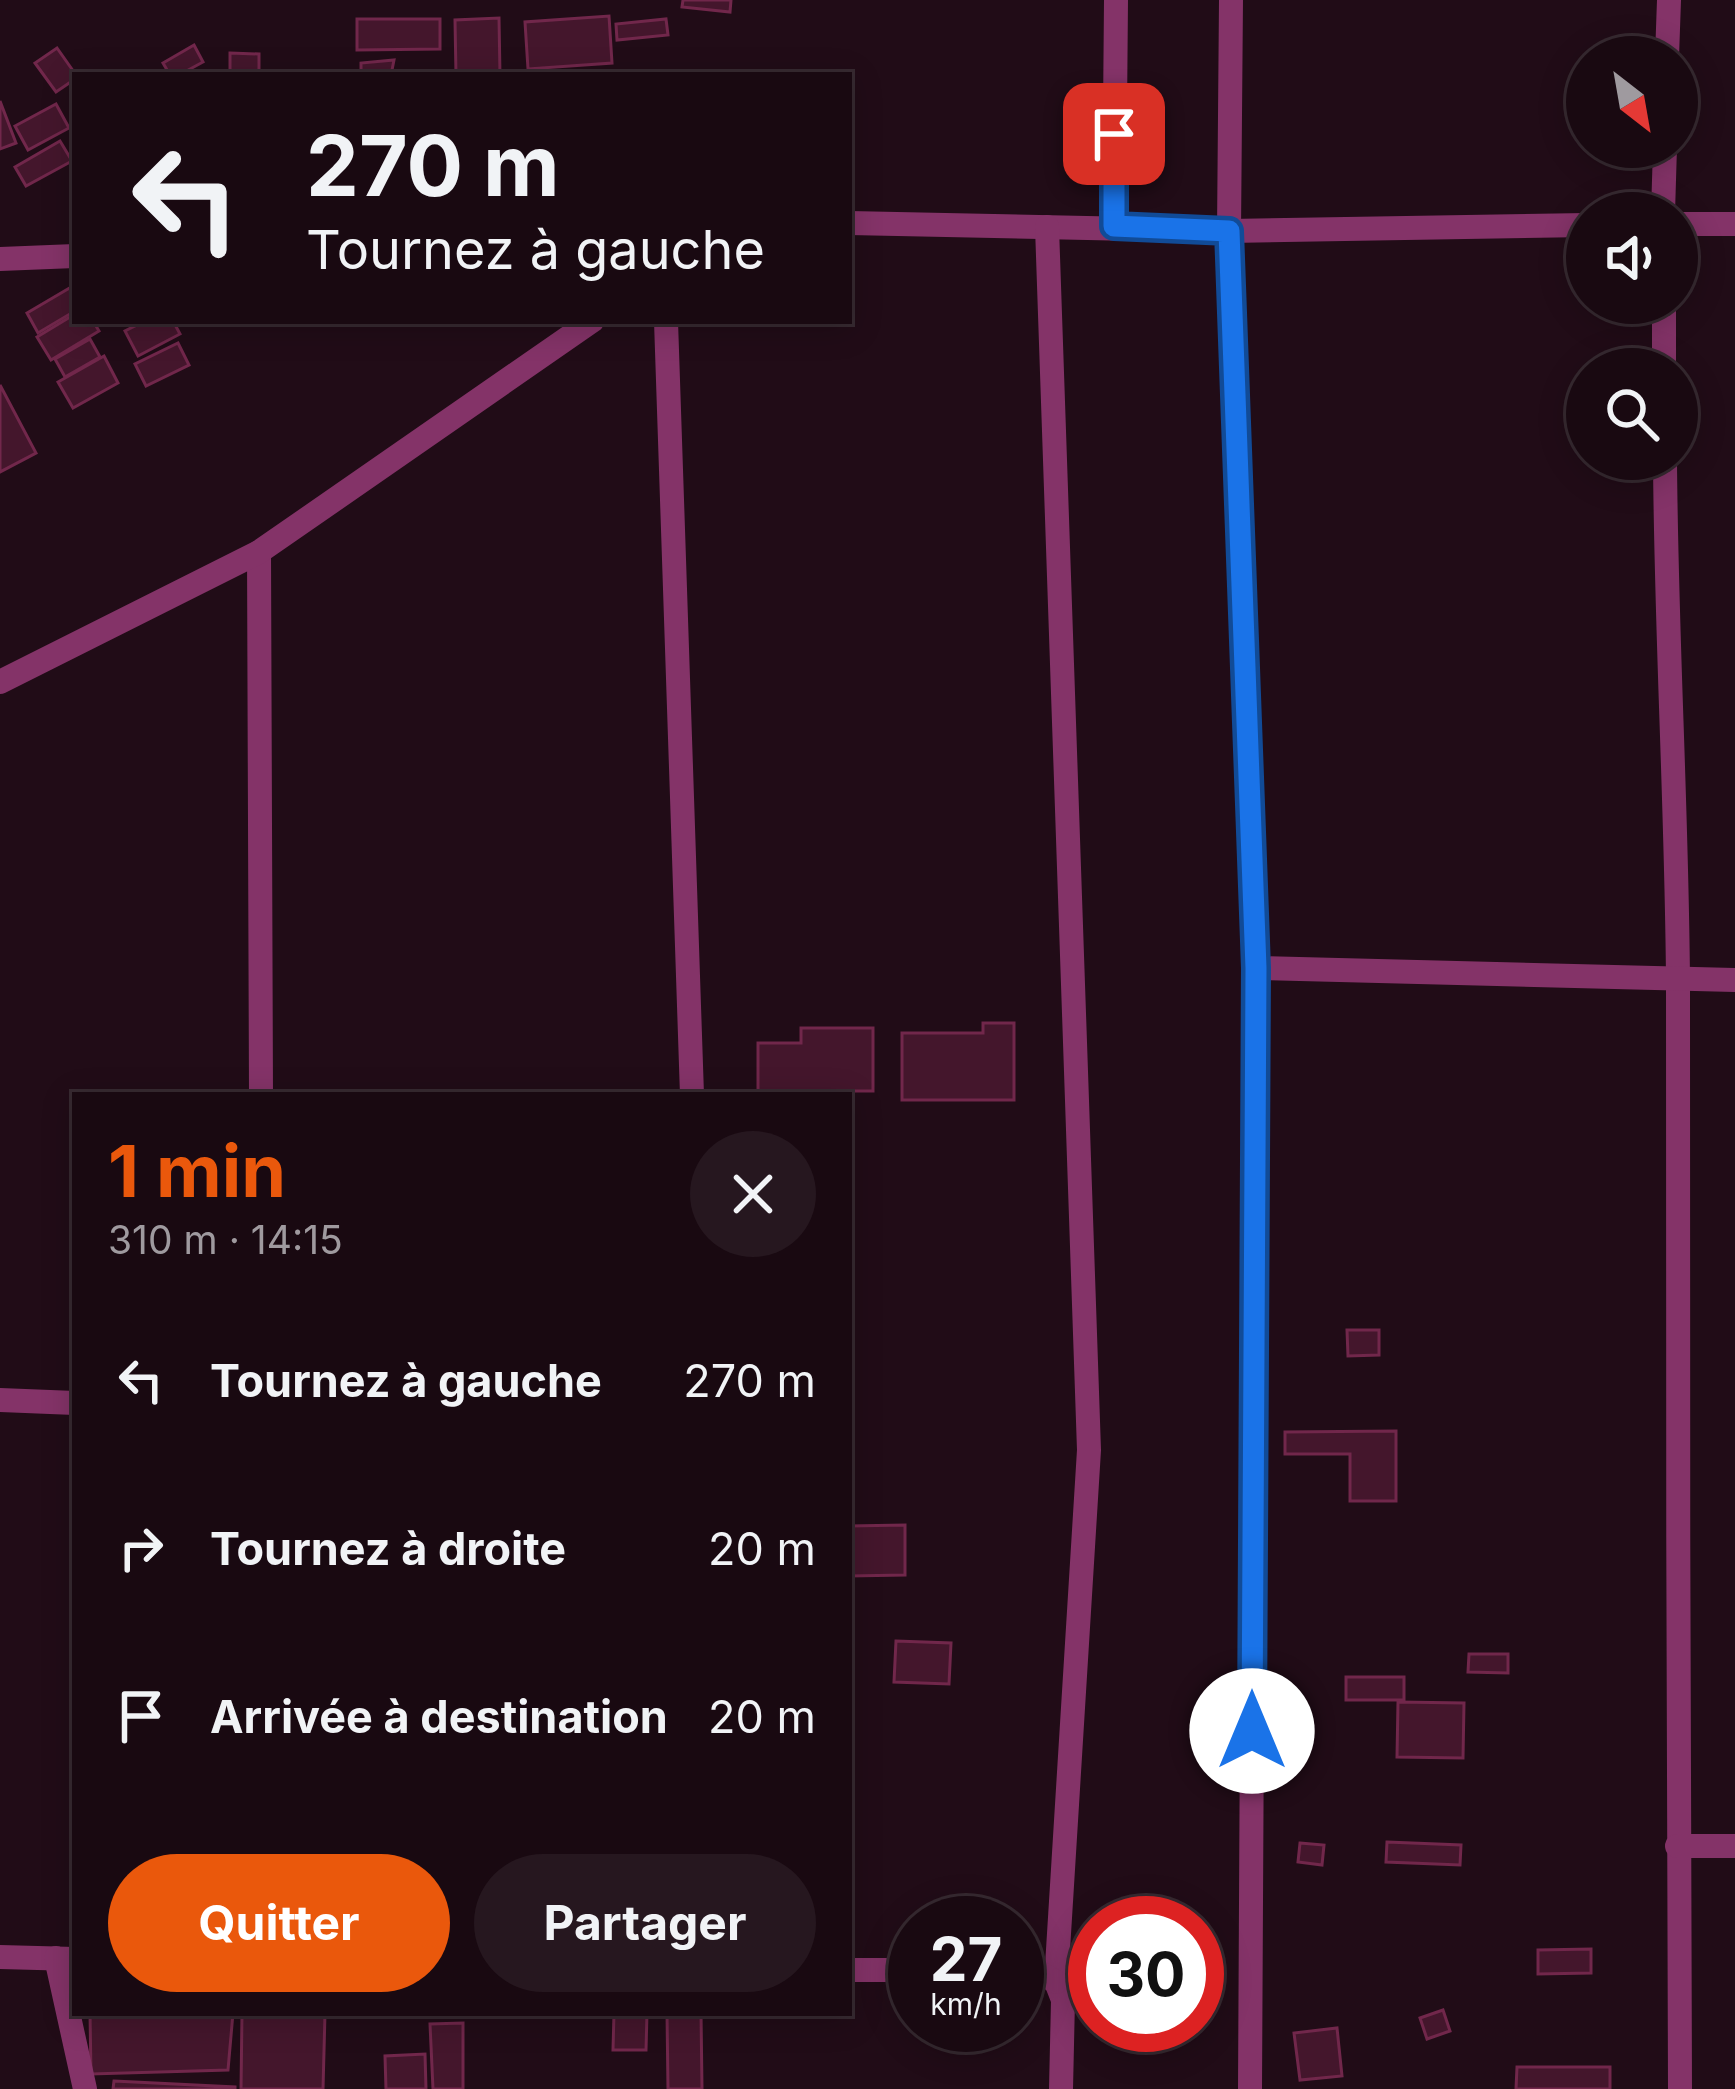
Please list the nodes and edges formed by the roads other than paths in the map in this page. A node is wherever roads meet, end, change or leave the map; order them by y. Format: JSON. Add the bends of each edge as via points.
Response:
{"nodes":[{"id":1,"x":1116,"y":0,"type":"edge"},
{"id":2,"x":1231,"y":0,"type":"edge"},
{"id":3,"x":1669,"y":0,"type":"edge"},
{"id":4,"x":1668,"y":36,"type":"edge"},
{"id":5,"x":852,"y":223,"type":"edge"},
{"id":6,"x":1698,"y":224,"type":"edge"},
{"id":7,"x":1735,"y":224,"type":"edge"},
{"id":8,"x":1566,"y":225,"type":"edge"},
{"id":9,"x":1114,"y":226,"type":"junction"},
{"id":10,"x":1047,"y":227,"type":"junction"},
{"id":11,"x":1229,"y":231,"type":"junction"},
{"id":12,"x":72,"y":256,"type":"edge"},
{"id":13,"x":0,"y":260,"type":"edge"},
{"id":14,"x":588,"y":324,"type":"edge"},
{"id":15,"x":666,"y":324,"type":"edge"},
{"id":16,"x":1665,"y":480,"type":"edge"},
{"id":17,"x":259,"y":552,"type":"junction"},
{"id":18,"x":0,"y":682,"type":"edge"},
{"id":19,"x":1256,"y":968,"type":"junction"},
{"id":20,"x":1678,"y":979,"type":"junction"},
{"id":21,"x":1735,"y":980,"type":"edge"},
{"id":22,"x":261,"y":1092,"type":"edge"},
{"id":23,"x":692,"y":1092,"type":"edge"},
{"id":24,"x":0,"y":1400,"type":"edge"},
{"id":25,"x":72,"y":1402,"type":"edge"},
{"id":26,"x":1677,"y":1846,"type":"junction"},
{"id":27,"x":1735,"y":1846,"type":"edge"},
{"id":28,"x":0,"y":1958,"type":"edge"},
{"id":29,"x":65,"y":1958,"type":"edge"},
{"id":30,"x":852,"y":1970,"type":"edge"},
{"id":31,"x":888,"y":1970,"type":"edge"},
{"id":32,"x":1044,"y":1975,"type":"edge"},
{"id":33,"x":1056,"y":1982,"type":"junction"},
{"id":34,"x":72,"y":2004,"type":"edge"},
{"id":35,"x":74,"y":2016,"type":"edge"},
{"id":36,"x":85,"y":2089,"type":"edge"},
{"id":37,"x":1061,"y":2089,"type":"edge"},
{"id":38,"x":1250,"y":2089,"type":"edge"},
{"id":39,"x":1680,"y":2089,"type":"edge"}],
"edges":[{"from":1,"to":9,"type":"street"},
{"from":2,"to":11,"type":"street"},
{"from":3,"to":4,"type":"street"},
{"from":5,"to":10,"type":"street"},
{"from":6,"to":7,"type":"street"},
{"from":8,"to":11,"type":"street"},
{"from":9,"to":10,"type":"street"},
{"from":9,"to":11,"type":"street"},
{"from":10,"to":33,"type":"street","via":[[1089,1450]]},
{"from":11,"to":19,"type":"street"},
{"from":12,"to":13,"type":"street"},
{"from":14,"to":17,"type":"street"},
{"from":15,"to":23,"type":"street"},
{"from":16,"to":20,"type":"street"},
{"from":17,"to":18,"type":"street"},
{"from":17,"to":22,"type":"street"},
{"from":19,"to":20,"type":"street"},
{"from":19,"to":38,"type":"street"},
{"from":20,"to":21,"type":"street"},
{"from":20,"to":26,"type":"street"},
{"from":24,"to":25,"type":"street"},
{"from":26,"to":27,"type":"street"},
{"from":26,"to":39,"type":"street"},
{"from":28,"to":29,"type":"street"},
{"from":29,"to":34,"type":"street"},
{"from":30,"to":31,"type":"street"},
{"from":32,"to":33,"type":"street"},
{"from":33,"to":37,"type":"street","via":[[1063,2000]]},
{"from":35,"to":36,"type":"street"}]}
